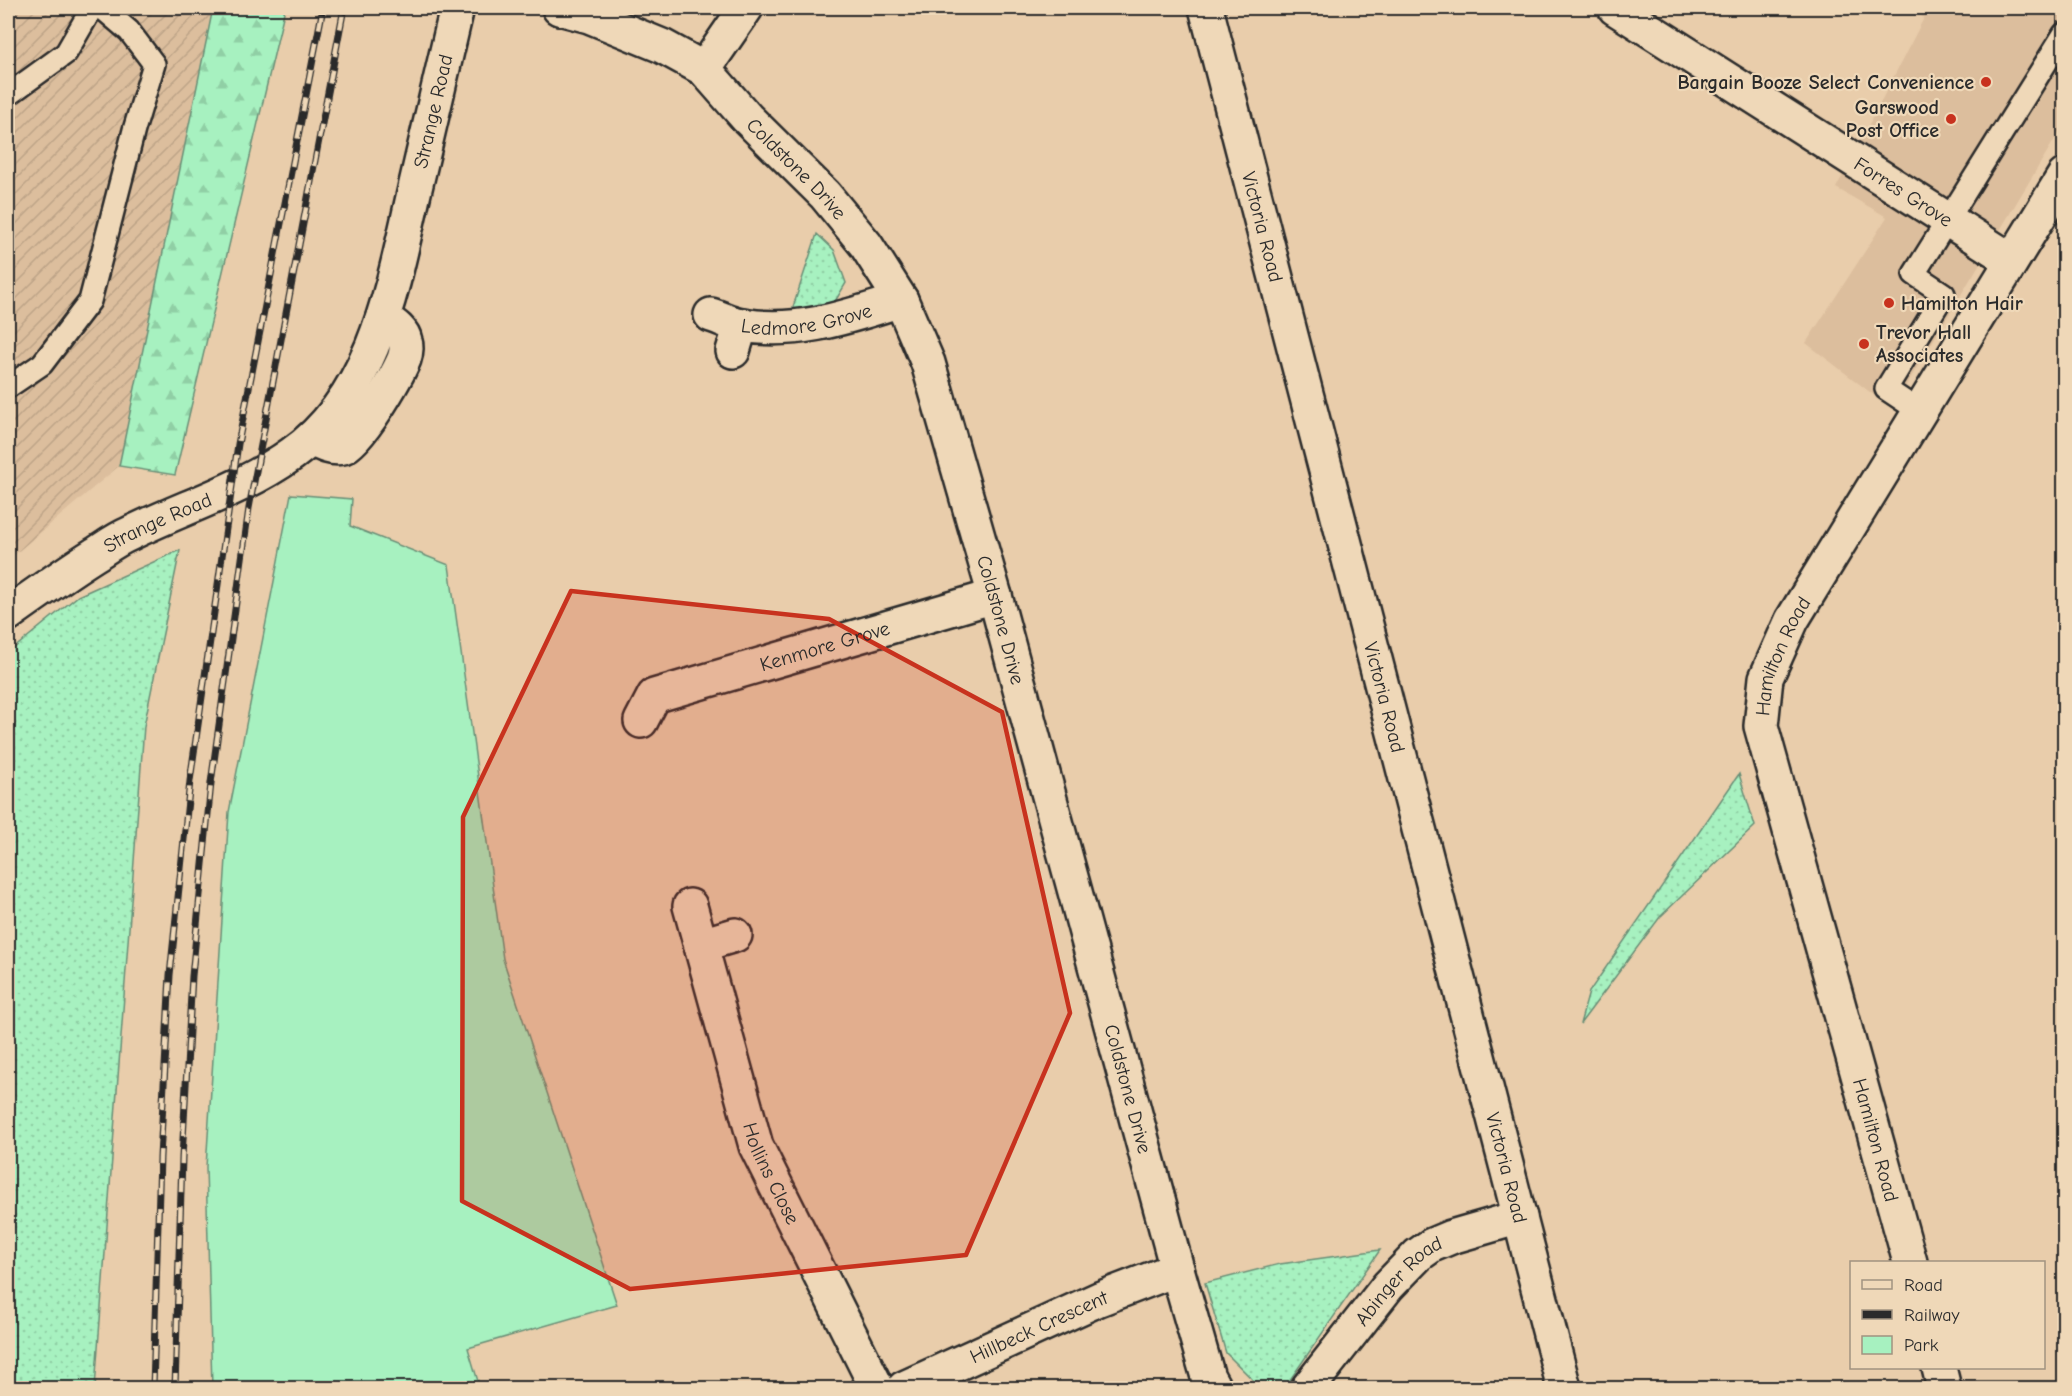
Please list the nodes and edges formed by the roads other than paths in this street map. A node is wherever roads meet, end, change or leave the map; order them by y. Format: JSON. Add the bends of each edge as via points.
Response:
{"nodes":[{"id":1,"x":92,"y":8,"type":"edge"},
{"id":2,"x":102,"y":8,"type":"edge"},
{"id":3,"x":457,"y":8,"type":"edge"},
{"id":4,"x":559,"y":8,"type":"edge"},
{"id":5,"x":746,"y":8,"type":"edge"},
{"id":6,"x":1206,"y":8,"type":"edge"},
{"id":7,"x":1615,"y":8,"type":"edge"},
{"id":8,"x":2064,"y":34,"type":"edge"},
{"id":9,"x":704,"y":69,"type":"junction"},
{"id":10,"x":8,"y":95,"type":"edge"},
{"id":11,"x":2064,"y":176,"type":"edge"},
{"id":12,"x":1948,"y":220,"type":"junction"},
{"id":13,"x":2011,"y":260,"type":"junction"},
{"id":14,"x":901,"y":300,"type":"junction"},
{"id":15,"x":729,"y":331,"type":"dead end"},
{"id":16,"x":8,"y":387,"type":"edge"},
{"id":17,"x":1919,"y":411,"type":"junction"},
{"id":18,"x":995,"y":596,"type":"junction"},
{"id":19,"x":8,"y":614,"type":"edge"},
{"id":20,"x":642,"y":699,"type":"dead end"},
{"id":21,"x":690,"y":906,"type":"dead end"},
{"id":22,"x":735,"y":935,"type":"dead end"},
{"id":23,"x":700,"y":945,"type":"junction"},
{"id":24,"x":1520,"y":1217,"type":"junction"},
{"id":25,"x":1909,"y":1261,"type":"edge"},
{"id":26,"x":1177,"y":1269,"type":"junction"},
{"id":27,"x":1939,"y":1369,"type":"edge"},
{"id":28,"x":878,"y":1389,"type":"edge"},
{"id":29,"x":904,"y":1389,"type":"edge"},
{"id":30,"x":1214,"y":1389,"type":"edge"},
{"id":31,"x":1308,"y":1389,"type":"edge"},
{"id":32,"x":1564,"y":1389,"type":"edge"},
{"id":33,"x":1944,"y":1389,"type":"edge"}],
"edges":[{"from":1,"to":10,"type":"lane","via":[[66,54]]},
{"from":2,"to":16,"type":"lane","via":[[129,31],[154,63],[90,301],[42,364]]},
{"from":3,"to":19,"type":"street","name":"Strange Road","via":[[383,318],[346,396],[311,439],[270,468],[127,534]]},
{"from":4,"to":9,"type":"street","name":"Coldstone Drive","via":[[662,46]]},
{"from":5,"to":9,"type":"street"},
{"from":6,"to":24,"type":"street","name":"Victoria Road"},
{"from":7,"to":12,"type":"street","name":"Forres Grove"},
{"from":8,"to":12,"type":"lane"},
{"from":9,"to":14,"type":"street","name":"Coldstone Drive","via":[[825,195],[866,245]]},
{"from":11,"to":13,"type":"street","name":"Hamilton Road"},
{"from":12,"to":13,"type":"street","name":"Forres Grove"},
{"from":12,"to":17,"type":"lane","via":[[1914,274],[1944,294],[1886,389]]},
{"from":13,"to":17,"type":"street","name":"Hamilton Road"},
{"from":14,"to":15,"type":"street","name":"Ledmore Grove","via":[[828,322]]},
{"from":14,"to":18,"type":"street","name":"Coldstone Drive","via":[[928,363]]},
{"from":17,"to":25,"type":"street","name":"Hamilton Road","via":[[1792,620],[1766,678],[1761,726]]},
{"from":18,"to":20,"type":"street","name":"Kenmore Grove"},
{"from":18,"to":26,"type":"street","name":"Coldstone Drive"},
{"from":21,"to":23,"type":"street","name":"Hollins Close"},
{"from":22,"to":23,"type":"street"},
{"from":23,"to":28,"type":"street","name":"Hollins Close","via":[[756,1146]]},
{"from":24,"to":31,"type":"street","name":"Abinger Road","via":[[1432,1245],[1418,1255],[1388,1286]]},
{"from":24,"to":32,"type":"street","name":"Victoria Road"},
{"from":26,"to":29,"type":"street","name":"Hillbeck Crescent","via":[[1099,1299]]},
{"from":26,"to":30,"type":"street","name":"Coldstone Drive"},
{"from":27,"to":33,"type":"street"}]}
